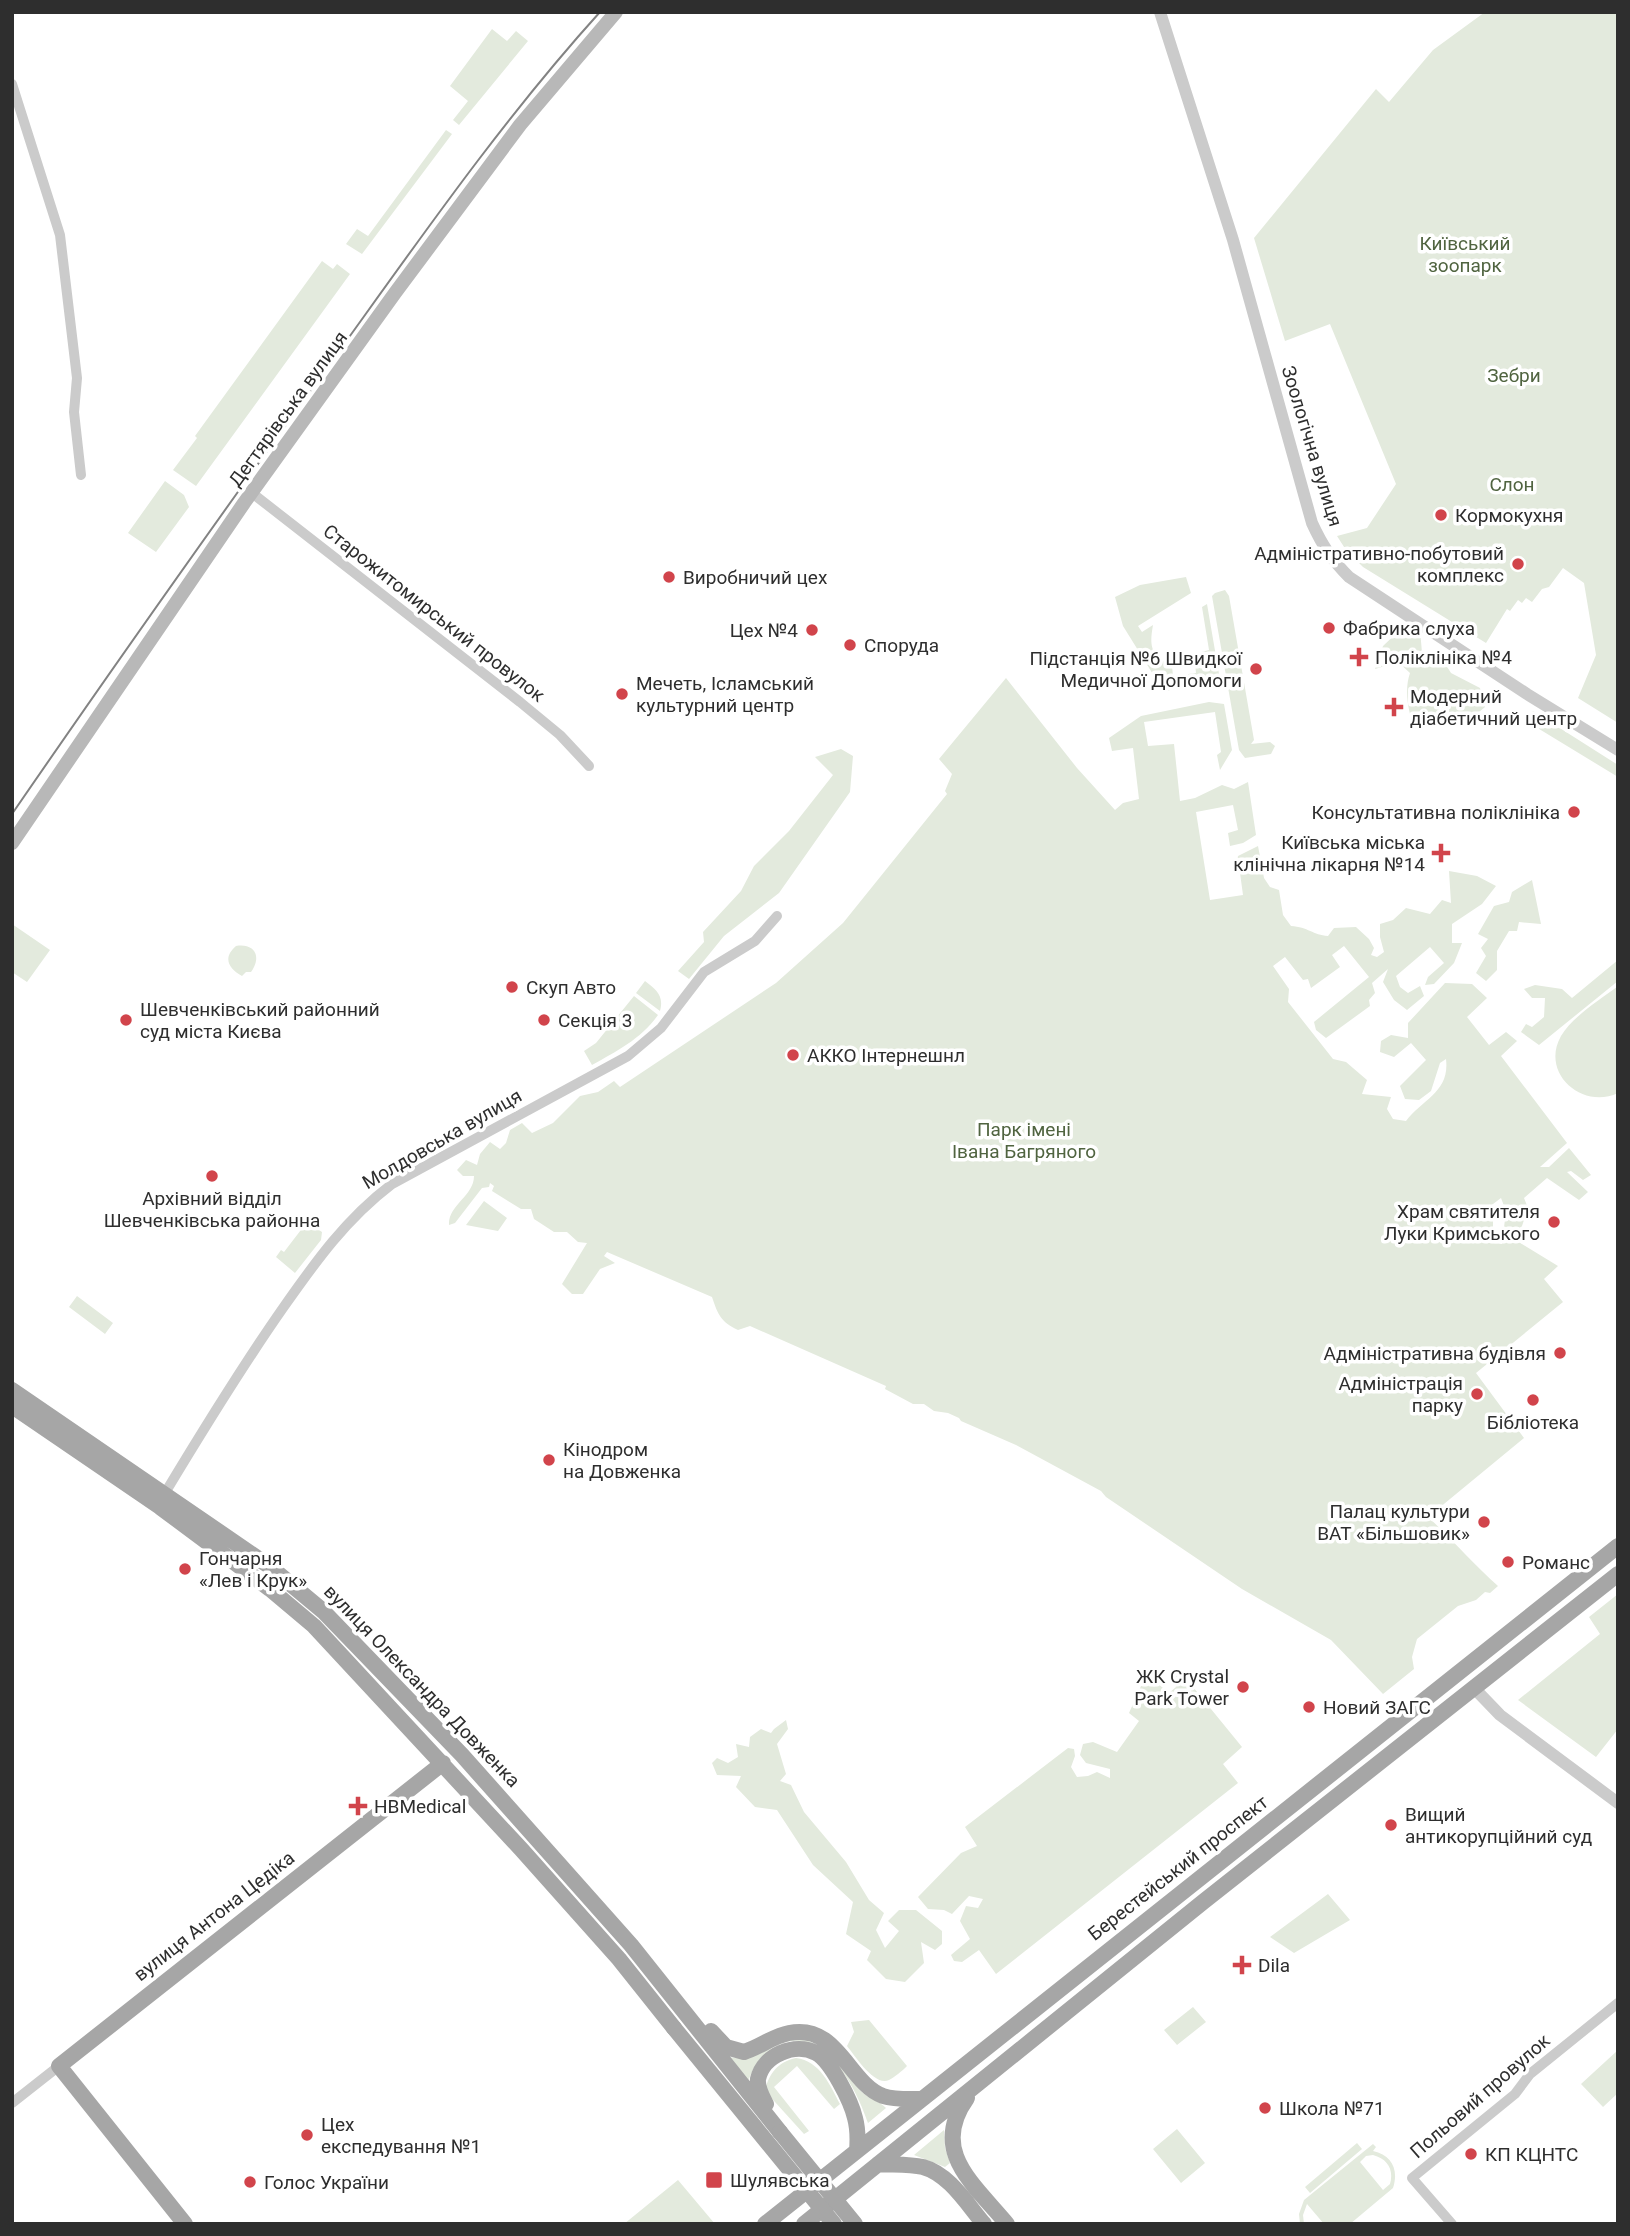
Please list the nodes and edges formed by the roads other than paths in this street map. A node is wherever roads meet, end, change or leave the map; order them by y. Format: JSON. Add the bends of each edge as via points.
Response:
{"nodes":[{"id":1,"x":616,"y":12,"type":"edge"},
{"id":2,"x":1160,"y":12,"type":"edge"},
{"id":3,"x":12,"y":84,"type":"edge"},
{"id":4,"x":81,"y":475,"type":"dead end"},
{"id":5,"x":252,"y":493,"type":"junction"},
{"id":6,"x":1618,"y":750,"type":"edge"},
{"id":7,"x":589,"y":766,"type":"dead end"},
{"id":8,"x":12,"y":843,"type":"edge"},
{"id":9,"x":777,"y":916,"type":"dead end"},
{"id":10,"x":12,"y":1390,"type":"edge"},
{"id":11,"x":12,"y":1406,"type":"edge"},
{"id":12,"x":165,"y":1493,"type":"junction"},
{"id":13,"x":1618,"y":1546,"type":"edge"},
{"id":14,"x":1618,"y":1574,"type":"edge"},
{"id":15,"x":1474,"y":1688,"type":"junction"},
{"id":16,"x":443,"y":1763,"type":"junction"},
{"id":17,"x":1618,"y":1803,"type":"edge"},
{"id":18,"x":631,"y":1945,"type":"junction"},
{"id":19,"x":1618,"y":2003,"type":"edge"},
{"id":20,"x":59,"y":2066,"type":"junction"},
{"id":21,"x":976,"y":2084,"type":"junction"},
{"id":22,"x":921,"y":2099,"type":"junction"},
{"id":23,"x":12,"y":2103,"type":"edge"},
{"id":24,"x":780,"y":2132,"type":"junction"},
{"id":25,"x":857,"y":2151,"type":"junction"},
{"id":26,"x":878,"y":2164,"type":"junction"},
{"id":27,"x":185,"y":2224,"type":"edge"},
{"id":28,"x":765,"y":2224,"type":"edge"},
{"id":29,"x":804,"y":2224,"type":"edge"},
{"id":30,"x":834,"y":2224,"type":"edge"},
{"id":31,"x":855,"y":2224,"type":"edge"},
{"id":32,"x":984,"y":2224,"type":"edge"},
{"id":33,"x":1007,"y":2224,"type":"edge"},
{"id":34,"x":1452,"y":2224,"type":"edge"}],
"edges":[{"from":1,"to":5,"type":"main road","name":"Дегтярівська вулиця","via":[[475,183]]},
{"from":2,"to":6,"type":"street","name":"Зоологічна вулиця","via":[[1233,240],[1321,543],[1331,559],[1358,583]]},
{"from":3,"to":4,"type":"street","via":[[61,235],[77,378],[74,412]]},
{"from":5,"to":7,"type":"street","name":"Старожитомирський провулок","via":[[520,702]]},
{"from":5,"to":8,"type":"main road","name":"Дегтярівська вулиця"},
{"from":9,"to":12,"type":"street","name":"Молдовська вулиця","via":[[755,941],[705,972],[661,1028],[628,1056],[392,1184],[364,1205],[336,1235],[274,1321]]},
{"from":10,"to":12,"type":"main road","name":"вулиця Олександра Довженка"},
{"from":11,"to":16,"type":"main road","name":"вулиця Олександра Довженка","via":[[160,1507],[293,1607]]},
{"from":12,"to":18,"type":"main road","name":"вулиця Олександра Довженка","via":[[269,1566],[323,1611],[462,1755]]},
{"from":13,"to":22,"type":"main road","name":"Берестейський проспект"},
{"from":14,"to":15,"type":"main road"},
{"from":15,"to":17,"type":"street","via":[[1500,1715]]},
{"from":15,"to":21,"type":"main road"},
{"from":16,"to":20,"type":"main road","name":"вулиця Антона Цедіка"},
{"from":16,"to":30,"type":"main road","name":"вулиця Олександра Довженка","bridge":true,"via":[[619,1959]]},
{"from":18,"to":22,"type":"main road","via":[[670,1980],[720,2042],[733,2051],[744,2052],[783,2035],[805,2032],[839,2051],[882,2096]]},
{"from":18,"to":24,"type":"main road","name":"вулиця Олександра Довженка"},
{"from":19,"to":34,"type":"street","name":"Польовий провулок","via":[[1412,2178]]},
{"from":20,"to":23,"type":"street","name":"вулиця Антона Цедіка"},
{"from":20,"to":27,"type":"main road"},
{"from":21,"to":26,"type":"main road"},
{"from":21,"to":33,"type":"main road","via":[[960,2108],[951,2142],[960,2168]]},
{"from":22,"to":25,"type":"main road","name":"Берестейський проспект"},
{"from":24,"to":25,"type":"main road","via":[[758,2088],[758,2078],[773,2058],[794,2049],[815,2053],[855,2114]]},
{"from":24,"to":31,"type":"main road","bridge":true},
{"from":25,"to":28,"type":"main road","name":"Берестейський проспект"},
{"from":26,"to":29,"type":"main road"},
{"from":26,"to":32,"type":"main road","via":[[936,2172]]}]}
